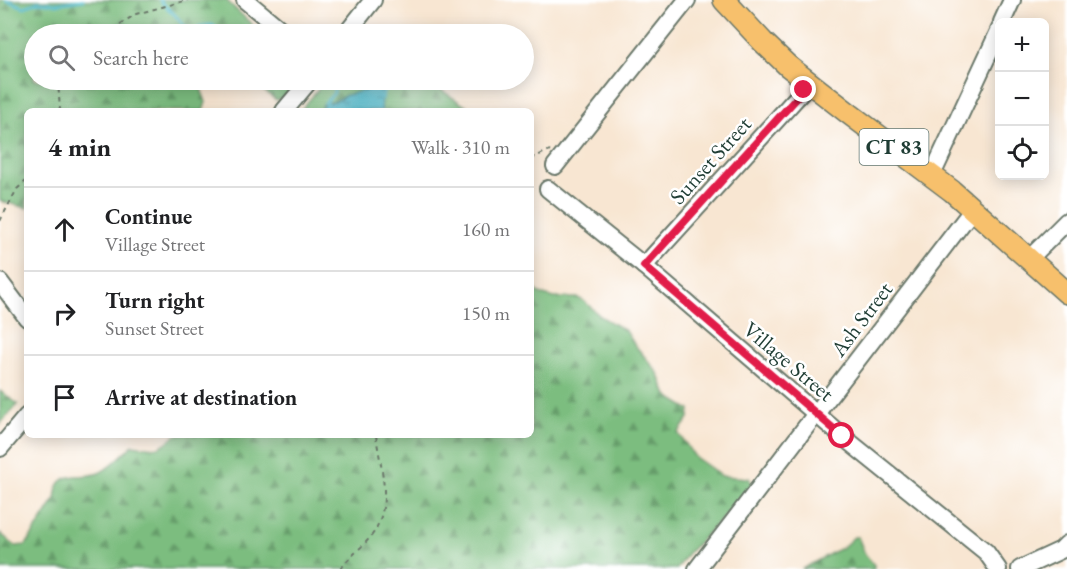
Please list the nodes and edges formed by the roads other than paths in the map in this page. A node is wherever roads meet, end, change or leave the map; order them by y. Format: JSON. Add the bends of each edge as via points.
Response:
{"nodes":[{"id":1,"x":245,"y":0,"type":"edge"},
{"id":2,"x":373,"y":0,"type":"edge"},
{"id":3,"x":687,"y":0,"type":"edge"},
{"id":4,"x":724,"y":0,"type":"edge"},
{"id":5,"x":1012,"y":0,"type":"edge"},
{"id":6,"x":1004,"y":18,"type":"edge"},
{"id":7,"x":274,"y":24,"type":"edge"},
{"id":8,"x":354,"y":24,"type":"edge"},
{"id":9,"x":995,"y":38,"type":"edge"},
{"id":10,"x":810,"y":83,"type":"junction"},
{"id":11,"x":302,"y":90,"type":"edge"},
{"id":12,"x":287,"y":108,"type":"edge"},
{"id":13,"x":555,"y":166,"type":"dead end"},
{"id":14,"x":932,"y":175,"type":"junction"},
{"id":15,"x":548,"y":189,"type":"dead end"},
{"id":16,"x":973,"y":209,"type":"junction"},
{"id":17,"x":1067,"y":221,"type":"edge"},
{"id":18,"x":1029,"y":259,"type":"junction"},
{"id":19,"x":644,"y":266,"type":"junction"},
{"id":20,"x":0,"y":282,"type":"edge"},
{"id":21,"x":1067,"y":292,"type":"edge"},
{"id":22,"x":24,"y":314,"type":"edge"},
{"id":23,"x":818,"y":414,"type":"junction"},
{"id":24,"x":24,"y":420,"type":"edge"},
{"id":25,"x":0,"y":448,"type":"edge"},
{"id":26,"x":1067,"y":544,"type":"edge"},
{"id":27,"x":697,"y":569,"type":"edge"},
{"id":28,"x":998,"y":569,"type":"edge"},
{"id":29,"x":1020,"y":569,"type":"edge"}],
"edges":[{"from":1,"to":7,"type":"street"},
{"from":2,"to":8,"type":"street"},
{"from":3,"to":13,"type":"street"},
{"from":4,"to":10,"type":"main road","number":"CT 83","via":[[763,42]]},
{"from":5,"to":6,"type":"street"},
{"from":9,"to":14,"type":"street"},
{"from":10,"to":14,"type":"main road","number":"CT 83"},
{"from":10,"to":19,"type":"street","name":"Sunset Street"},
{"from":11,"to":12,"type":"street"},
{"from":14,"to":16,"type":"main road","number":"CT 83"},
{"from":15,"to":19,"type":"street","name":"Village Street"},
{"from":16,"to":18,"type":"main road","number":"CT 83"},
{"from":16,"to":23,"type":"street","name":"Ash Street"},
{"from":17,"to":18,"type":"street"},
{"from":18,"to":21,"type":"main road","number":"CT 83"},
{"from":19,"to":23,"type":"street","name":"Village Street"},
{"from":20,"to":22,"type":"street"},
{"from":23,"to":27,"type":"street","name":"Ash Street"},
{"from":23,"to":28,"type":"street","name":"Village Street","via":[[986,552]]},
{"from":24,"to":25,"type":"street"},
{"from":26,"to":29,"type":"street"}]}
